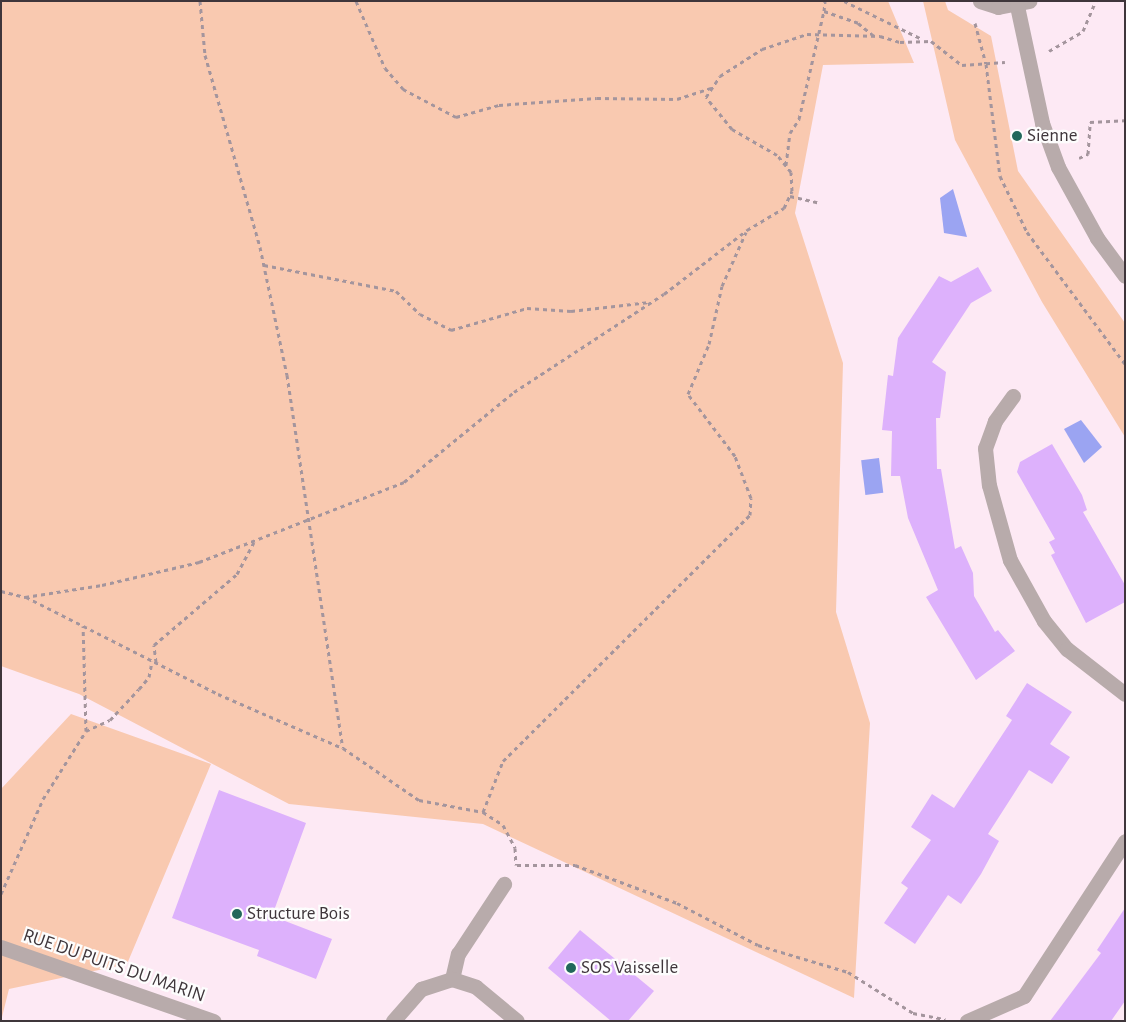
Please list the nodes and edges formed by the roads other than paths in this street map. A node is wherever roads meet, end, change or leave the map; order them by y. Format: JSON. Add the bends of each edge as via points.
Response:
{"nodes":[{"id":1,"x":980,"y":1,"type":"edge"},
{"id":2,"x":1023,"y":4,"type":"edge"},
{"id":3,"x":1125,"y":276,"type":"edge"},
{"id":4,"x":1012,"y":396,"type":"dead end"},
{"id":5,"x":1125,"y":694,"type":"edge"},
{"id":6,"x":1125,"y":841,"type":"edge"},
{"id":7,"x":504,"y":884,"type":"road end"},
{"id":8,"x":1,"y":947,"type":"edge"},
{"id":9,"x":452,"y":979,"type":"junction"},
{"id":10,"x":214,"y":1021,"type":"edge"},
{"id":11,"x":393,"y":1021,"type":"edge"},
{"id":12,"x":517,"y":1021,"type":"edge"},
{"id":13,"x":967,"y":1021,"type":"edge"}],
"edges":[{"from":1,"to":2,"type":"street"},
{"from":2,"to":3,"type":"street","via":[[1042,123],[1058,167],[1097,238]]},
{"from":4,"to":5,"type":"street","via":[[995,421],[985,448],[989,485],[1010,560],[1044,620],[1067,649]]},
{"from":6,"to":13,"type":"street","via":[[1024,996]]},
{"from":7,"to":9,"type":"street","via":[[458,954]]},
{"from":8,"to":10,"type":"street","name":"RUE DU PUITS DU MARIN"},
{"from":9,"to":11,"type":"street","via":[[421,989]]},
{"from":9,"to":12,"type":"street","via":[[476,987]]}]}
